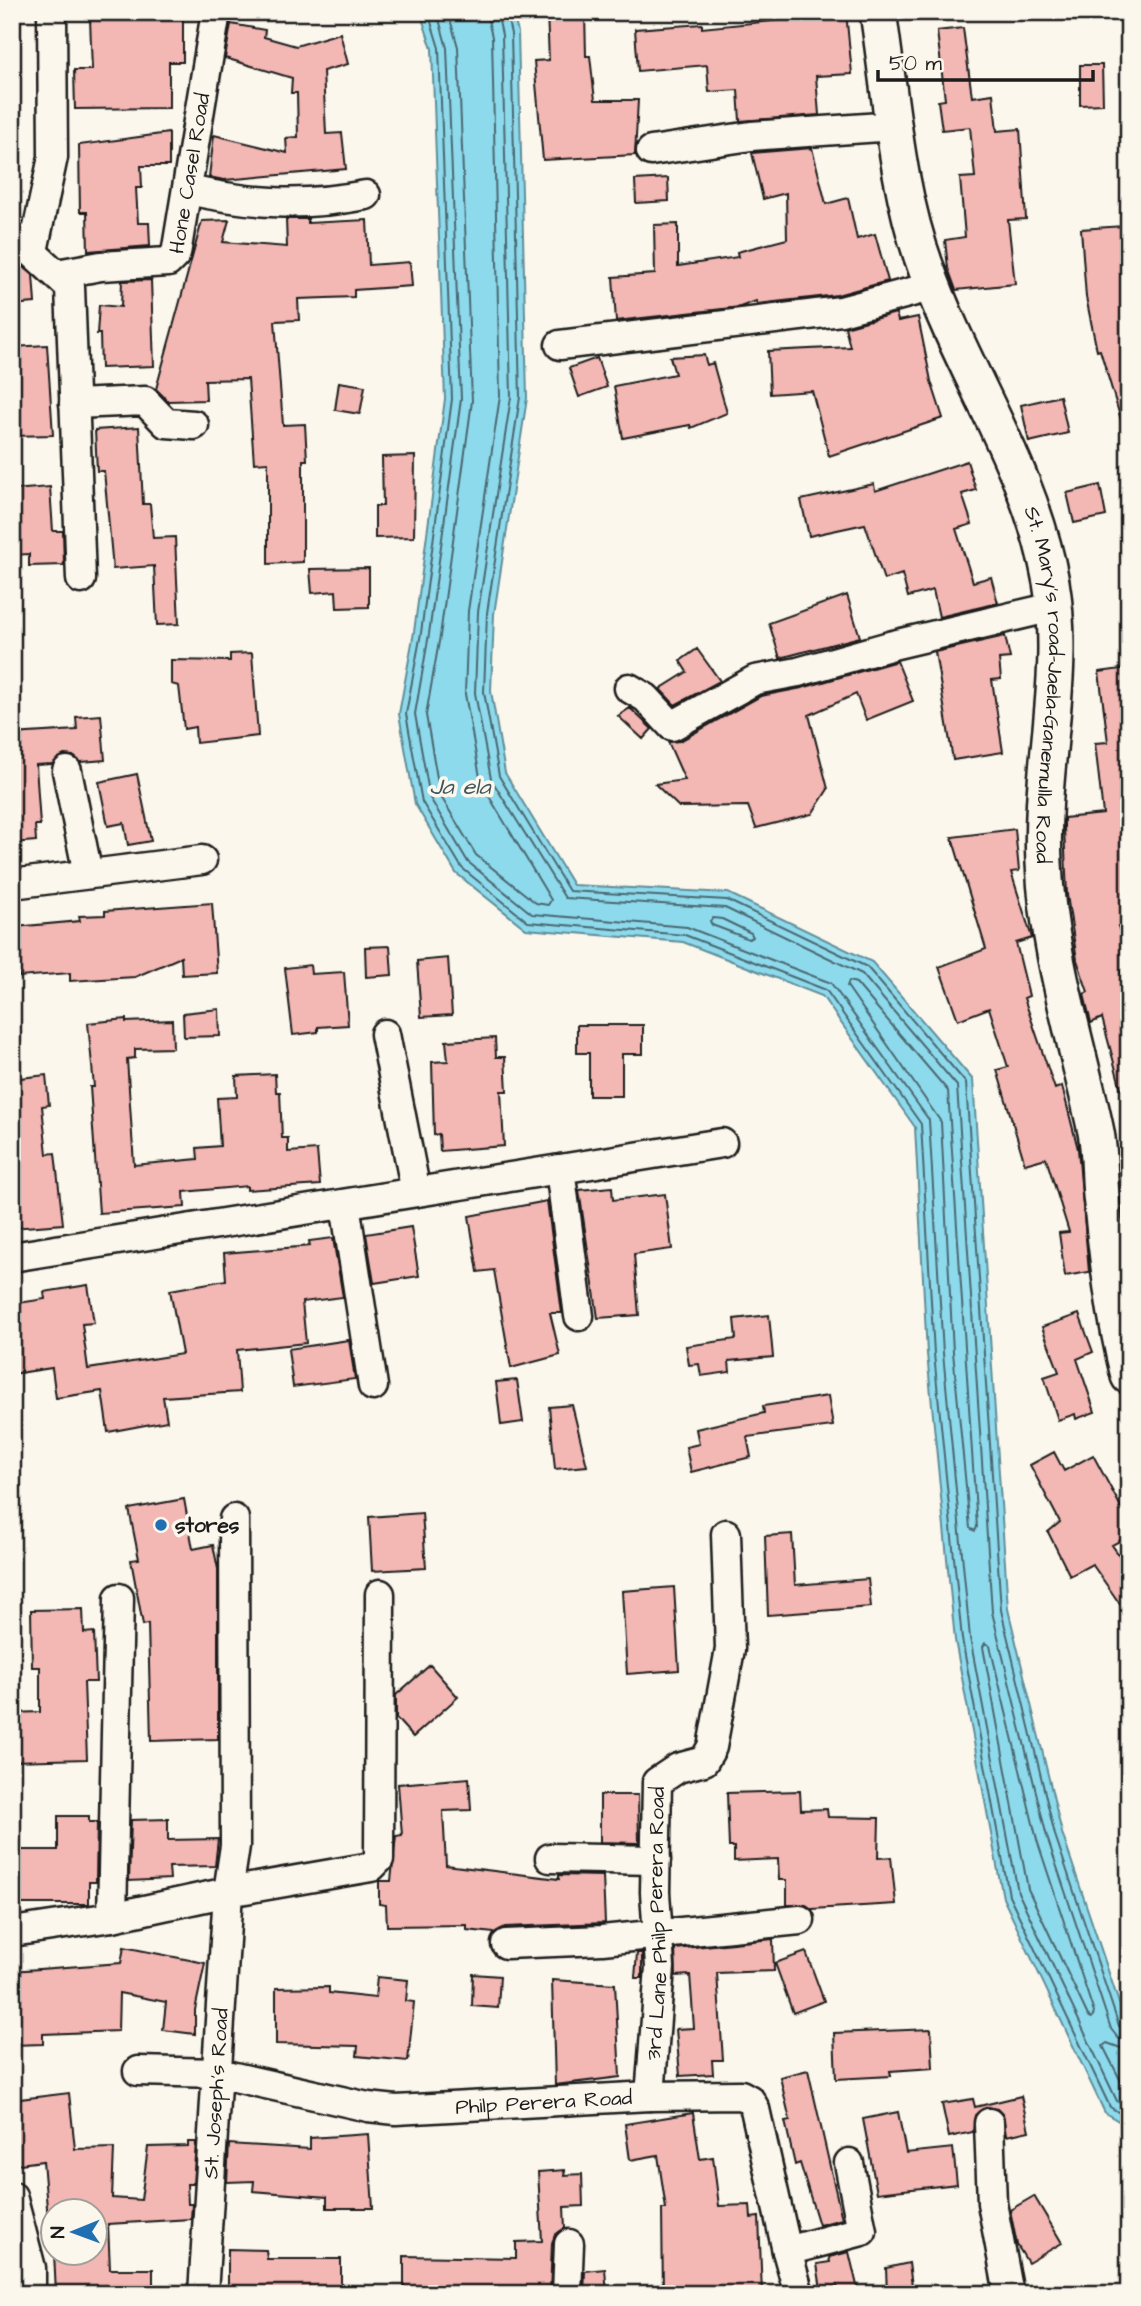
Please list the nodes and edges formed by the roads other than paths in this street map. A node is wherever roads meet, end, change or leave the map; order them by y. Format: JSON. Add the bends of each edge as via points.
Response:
{"nodes":[{"id":1,"x":52,"y":12,"type":"edge"},
{"id":2,"x":216,"y":12,"type":"edge"},
{"id":3,"x":878,"y":12,"type":"edge"},
{"id":4,"x":895,"y":126,"type":"junction"},
{"id":5,"x":651,"y":151,"type":"dead end"},
{"id":6,"x":188,"y":190,"type":"junction"},
{"id":7,"x":366,"y":195,"type":"dead end"},
{"id":8,"x":23,"y":242,"type":"edge"},
{"id":9,"x":57,"y":274,"type":"junction"},
{"id":10,"x":934,"y":286,"type":"junction"},
{"id":11,"x":560,"y":345,"type":"dead end"},
{"id":12,"x":74,"y":404,"type":"junction"},
{"id":13,"x":194,"y":425,"type":"dead end"},
{"id":14,"x":81,"y":579,"type":"dead end"},
{"id":15,"x":1053,"y":607,"type":"junction"},
{"id":16,"x":629,"y":688,"type":"dead end"},
{"id":17,"x":67,"y":771,"type":"dead end"},
{"id":18,"x":202,"y":860,"type":"dead end"},
{"id":19,"x":88,"y":874,"type":"junction"},
{"id":20,"x":12,"y":884,"type":"edge"},
{"id":21,"x":386,"y":1034,"type":"dead end"},
{"id":22,"x":722,"y":1143,"type":"dead end"},
{"id":23,"x":560,"y":1169,"type":"junction"},
{"id":24,"x":416,"y":1192,"type":"junction"},
{"id":25,"x":345,"y":1204,"type":"junction"},
{"id":26,"x":12,"y":1258,"type":"edge"},
{"id":27,"x":579,"y":1316,"type":"dead end"},
{"id":28,"x":1129,"y":1376,"type":"edge"},
{"id":29,"x":373,"y":1386,"type":"dead end"},
{"id":30,"x":234,"y":1519,"type":"dead end"},
{"id":31,"x":726,"y":1534,"type":"dead end"},
{"id":32,"x":380,"y":1594,"type":"dead end"},
{"id":33,"x":119,"y":1598,"type":"dead end"},
{"id":34,"x":550,"y":1858,"type":"dead end"},
{"id":35,"x":656,"y":1860,"type":"junction"},
{"id":36,"x":228,"y":1892,"type":"junction"},
{"id":37,"x":112,"y":1917,"type":"junction"},
{"id":38,"x":800,"y":1920,"type":"dead end"},
{"id":39,"x":12,"y":1932,"type":"edge"},
{"id":40,"x":658,"y":1934,"type":"junction"},
{"id":41,"x":506,"y":1944,"type":"dead end"},
{"id":42,"x":138,"y":2071,"type":"dead end"},
{"id":43,"x":217,"y":2073,"type":"junction"},
{"id":44,"x":650,"y":2096,"type":"junction"},
{"id":45,"x":989,"y":2123,"type":"dead end"},
{"id":46,"x":849,"y":2163,"type":"dead end"},
{"id":47,"x":12,"y":2196,"type":"edge"},
{"id":48,"x":569,"y":2244,"type":"dead end"},
{"id":49,"x":786,"y":2251,"type":"junction"},
{"id":50,"x":30,"y":2294,"type":"edge"},
{"id":51,"x":203,"y":2294,"type":"edge"},
{"id":52,"x":567,"y":2294,"type":"edge"},
{"id":53,"x":799,"y":2294,"type":"edge"},
{"id":54,"x":1009,"y":2294,"type":"edge"}],
"edges":[{"from":1,"to":8,"type":"street","via":[[53,156]]},
{"from":2,"to":6,"type":"street","name":"Hone Casel Road"},
{"from":3,"to":4,"type":"main road","name":"St. Mary's road-Jaela-Ganemulla Road"},
{"from":4,"to":5,"type":"street","via":[[751,136]]},
{"from":4,"to":10,"type":"main road","name":"St. Mary's road-Jaela-Ganemulla Road","via":[[904,189]]},
{"from":6,"to":7,"type":"street","via":[[238,201],[315,204]]},
{"from":6,"to":9,"type":"street","name":"Hone Casel Road","via":[[176,254],[168,262]]},
{"from":8,"to":9,"type":"street"},
{"from":9,"to":12,"type":"street","via":[[70,287]]},
{"from":10,"to":11,"type":"street","via":[[841,311]]},
{"from":10,"to":15,"type":"main road","name":"St. Mary's road-Jaela-Ganemulla Road","via":[[1014,460],[1034,516]]},
{"from":12,"to":13,"type":"street","via":[[145,401],[166,423]]},
{"from":12,"to":14,"type":"street"},
{"from":15,"to":16,"type":"street","via":[[755,680],[672,726],[646,698]]},
{"from":15,"to":28,"type":"main road","name":"St. Mary's road-Jaela-Ganemulla Road","via":[[1057,669],[1042,809],[1048,915],[1064,1005],[1097,1136],[1112,1299]]},
{"from":17,"to":19,"type":"street"},
{"from":18,"to":19,"type":"street"},
{"from":19,"to":20,"type":"street"},
{"from":21,"to":24,"type":"street"},
{"from":22,"to":23,"type":"street"},
{"from":23,"to":24,"type":"street"},
{"from":23,"to":27,"type":"street"},
{"from":24,"to":25,"type":"street"},
{"from":25,"to":26,"type":"street"},
{"from":25,"to":29,"type":"street"},
{"from":30,"to":36,"type":"street","name":"St. Joseph's Road","via":[[234,1846]]},
{"from":31,"to":35,"type":"street","name":"3rd Lane Philp Perera Road","via":[[730,1649],[712,1748],[704,1761],[678,1768],[657,1782]]},
{"from":32,"to":36,"type":"street","via":[[379,1859],[371,1867]]},
{"from":33,"to":37,"type":"street"},
{"from":34,"to":35,"type":"street"},
{"from":35,"to":40,"type":"street","name":"3rd Lane Philp Perera Road"},
{"from":36,"to":37,"type":"street"},
{"from":36,"to":43,"type":"street","name":"St. Joseph's Road"},
{"from":37,"to":39,"type":"street"},
{"from":38,"to":40,"type":"street"},
{"from":40,"to":41,"type":"street"},
{"from":40,"to":44,"type":"street","name":"3rd Lane Philp Perera Road","via":[[660,1967]]},
{"from":42,"to":43,"type":"street","name":"Philp Perera Road"},
{"from":43,"to":44,"type":"street","name":"Philp Perera Road","via":[[368,2107],[396,2109]]},
{"from":43,"to":51,"type":"street","name":"St. Joseph's Road"},
{"from":44,"to":49,"type":"street","name":"Philp Perera Road","via":[[741,2095],[751,2100]]},
{"from":45,"to":54,"type":"street","via":[[992,2203]]},
{"from":46,"to":49,"type":"street","via":[[862,2231]]},
{"from":47,"to":50,"type":"street","via":[[31,2268]]},
{"from":48,"to":52,"type":"street"},
{"from":49,"to":53,"type":"street","name":"Philp Perera Road"}]}
